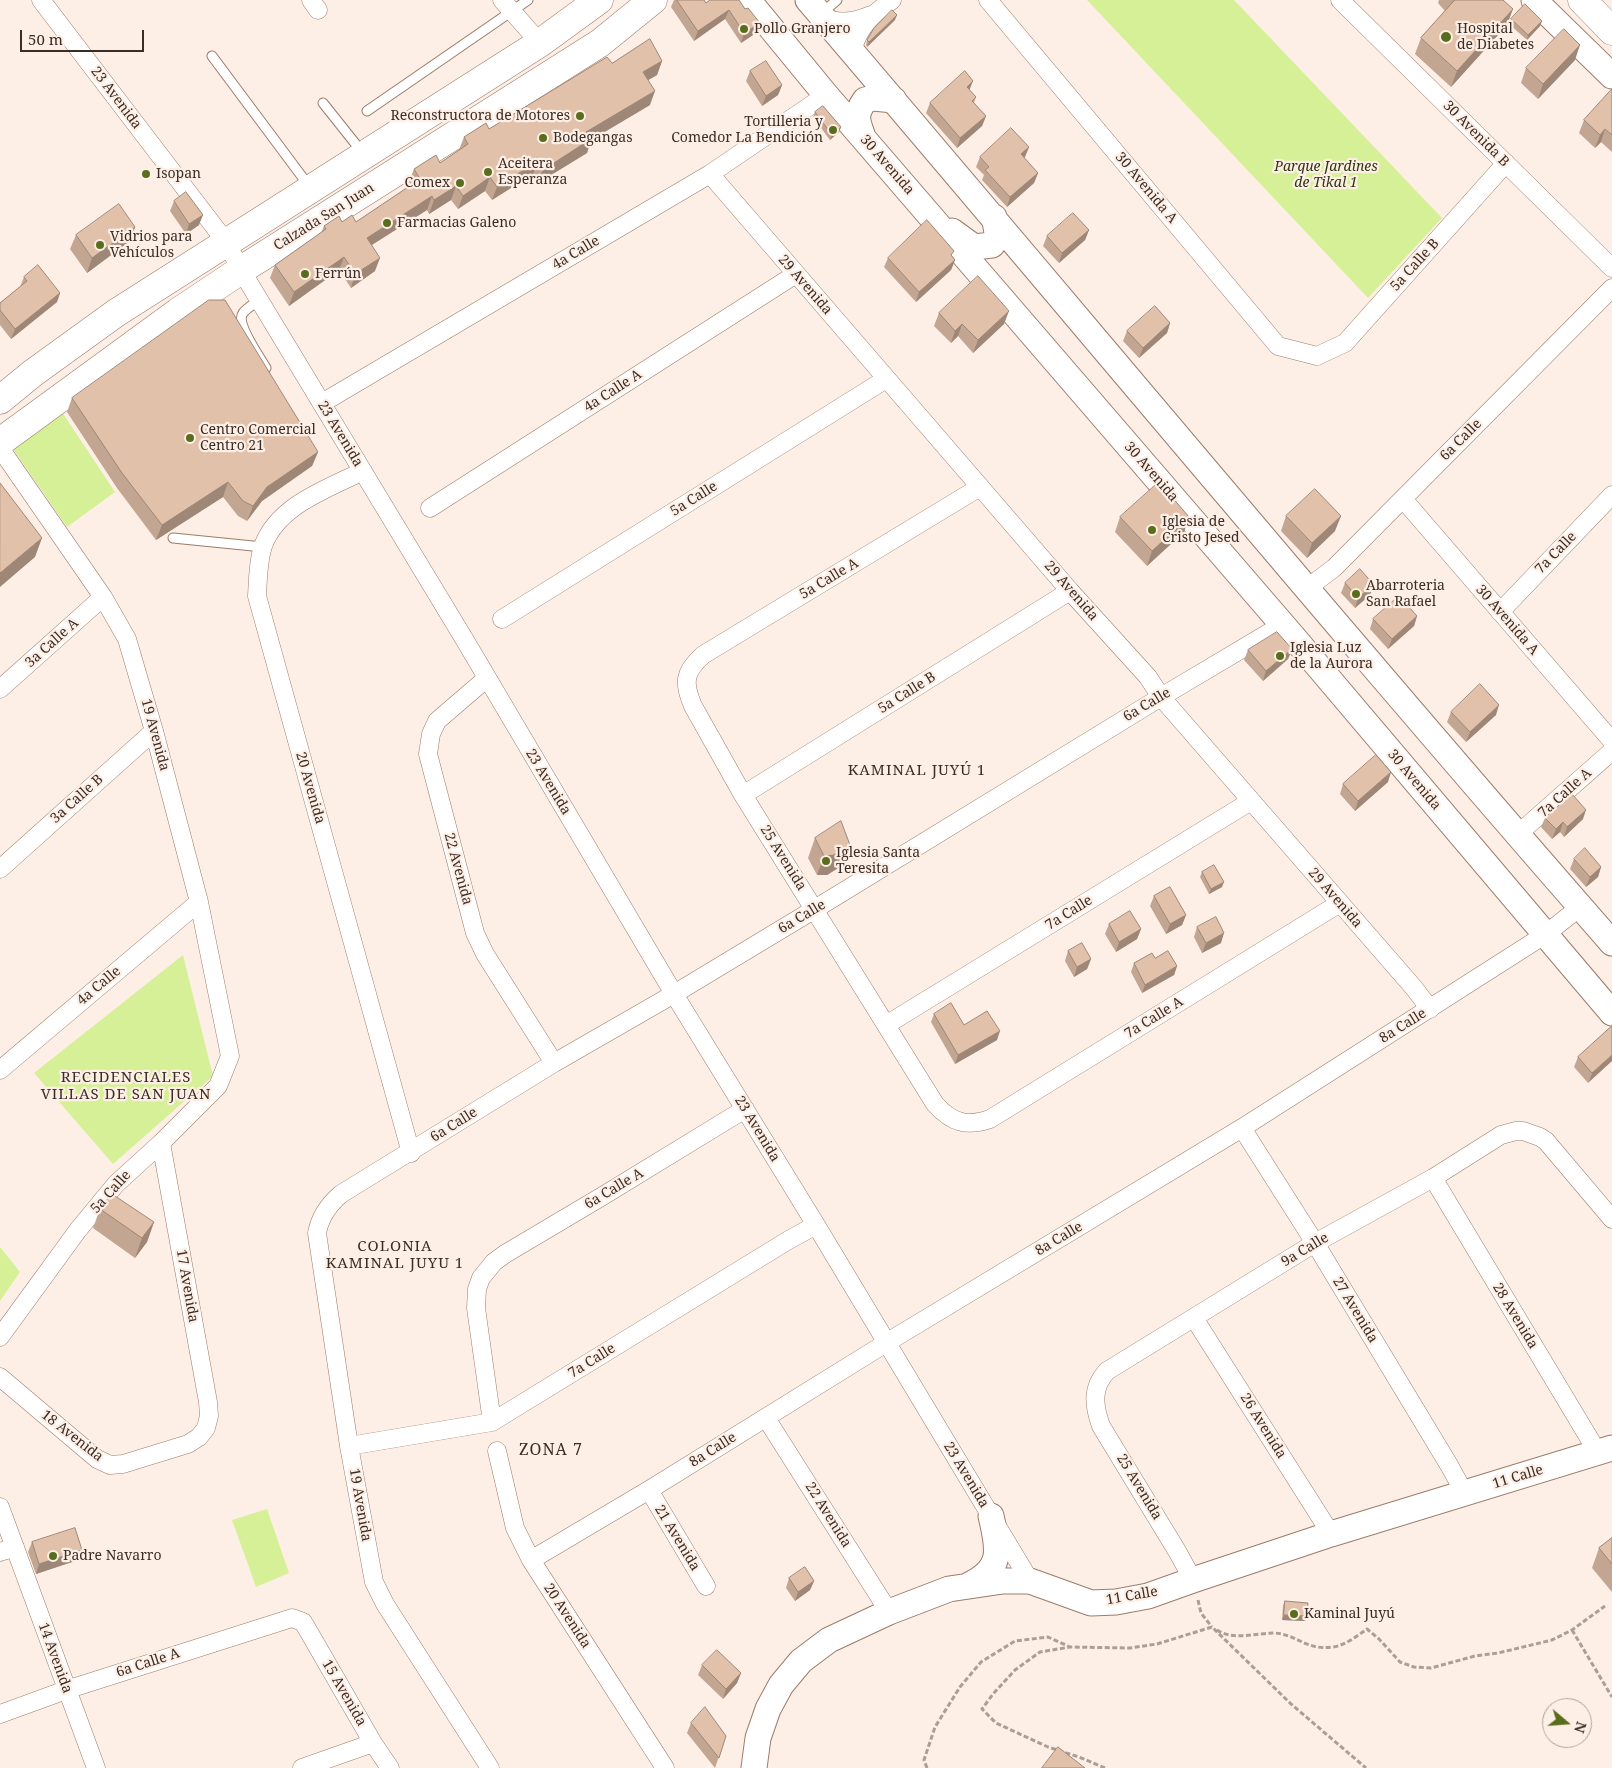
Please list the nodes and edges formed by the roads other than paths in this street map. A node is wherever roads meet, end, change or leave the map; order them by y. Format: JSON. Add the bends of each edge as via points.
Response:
{"nodes":[{"id":1,"x":41,"y":0,"type":"edge"},
{"id":2,"x":528,"y":0,"type":"edge"},
{"id":3,"x":598,"y":0,"type":"edge"},
{"id":4,"x":653,"y":0,"type":"edge"},
{"id":5,"x":748,"y":0,"type":"edge"},
{"id":6,"x":892,"y":0,"type":"edge"},
{"id":7,"x":988,"y":0,"type":"edge"},
{"id":8,"x":1340,"y":0,"type":"edge"},
{"id":9,"x":1534,"y":0,"type":"edge"},
{"id":10,"x":1582,"y":0,"type":"edge"},
{"id":11,"x":822,"y":5,"type":"edge"},
{"id":12,"x":507,"y":6,"type":"edge"},
{"id":13,"x":871,"y":15,"type":"junction"},
{"id":14,"x":1612,"y":30,"type":"edge"},
{"id":15,"x":540,"y":43,"type":"junction"},
{"id":16,"x":212,"y":56,"type":"dead end"},
{"id":17,"x":856,"y":56,"type":"junction"},
{"id":18,"x":1612,"y":76,"type":"edge"},
{"id":19,"x":826,"y":95,"type":"junction"},
{"id":20,"x":894,"y":100,"type":"junction"},
{"id":21,"x":323,"y":102,"type":"dead end"},
{"id":22,"x":367,"y":111,"type":"dead end"},
{"id":23,"x":863,"y":137,"type":"junction"},
{"id":24,"x":364,"y":154,"type":"junction"},
{"id":25,"x":1506,"y":163,"type":"junction"},
{"id":26,"x":710,"y":174,"type":"junction"},
{"id":27,"x":311,"y":188,"type":"junction"},
{"id":28,"x":932,"y":216,"type":"junction"},
{"id":29,"x":994,"y":217,"type":"junction"},
{"id":30,"x":226,"y":242,"type":"junction"},
{"id":31,"x":1612,"y":268,"type":"edge"},
{"id":32,"x":240,"y":270,"type":"junction"},
{"id":33,"x":796,"y":274,"type":"junction"},
{"id":34,"x":1612,"y":288,"type":"edge"},
{"id":35,"x":259,"y":300,"type":"junction"},
{"id":36,"x":1317,"y":356,"type":"joint"},
{"id":37,"x":270,"y":375,"type":"edge"},
{"id":38,"x":886,"y":379,"type":"junction"},
{"id":39,"x":0,"y":400,"type":"edge"},
{"id":40,"x":322,"y":403,"type":"junction"},
{"id":41,"x":0,"y":442,"type":"edge"},
{"id":42,"x":0,"y":448,"type":"edge"},
{"id":43,"x":363,"y":471,"type":"junction"},
{"id":44,"x":980,"y":487,"type":"junction"},
{"id":45,"x":1612,"y":495,"type":"edge"},
{"id":46,"x":1403,"y":499,"type":"junction"},
{"id":47,"x":430,"y":508,"type":"dead end"},
{"id":48,"x":173,"y":538,"type":"dead end"},
{"id":49,"x":263,"y":547,"type":"junction"},
{"id":50,"x":1306,"y":589,"type":"junction"},
{"id":51,"x":1070,"y":591,"type":"junction"},
{"id":52,"x":103,"y":597,"type":"junction"},
{"id":53,"x":1500,"y":612,"type":"junction"},
{"id":54,"x":502,"y":619,"type":"dead end"},
{"id":55,"x":1282,"y":625,"type":"junction"},
{"id":56,"x":487,"y":678,"type":"junction"},
{"id":57,"x":687,"y":678,"type":"joint"},
{"id":58,"x":0,"y":689,"type":"edge"},
{"id":59,"x":1161,"y":697,"type":"junction"},
{"id":60,"x":154,"y":731,"type":"junction"},
{"id":61,"x":1612,"y":741,"type":"edge"},
{"id":62,"x":1612,"y":751,"type":"edge"},
{"id":63,"x":743,"y":795,"type":"junction"},
{"id":64,"x":1251,"y":801,"type":"junction"},
{"id":65,"x":1518,"y":834,"type":"junction"},
{"id":66,"x":0,"y":868,"type":"edge"},
{"id":67,"x":199,"y":902,"type":"junction"},
{"id":68,"x":1340,"y":903,"type":"junction"},
{"id":69,"x":1580,"y":907,"type":"junction"},
{"id":70,"x":815,"y":909,"type":"junction"},
{"id":71,"x":1546,"y":934,"type":"junction"},
{"id":72,"x":1612,"y":943,"type":"edge"},
{"id":73,"x":674,"y":994,"type":"junction"},
{"id":74,"x":1430,"y":1009,"type":"junction"},
{"id":75,"x":1612,"y":1013,"type":"edge"},
{"id":76,"x":886,"y":1025,"type":"junction"},
{"id":77,"x":230,"y":1056,"type":"joint"},
{"id":78,"x":554,"y":1063,"type":"junction"},
{"id":79,"x":0,"y":1070,"type":"edge"},
{"id":80,"x":745,"y":1108,"type":"junction"},
{"id":81,"x":966,"y":1123,"type":"joint"},
{"id":82,"x":1242,"y":1128,"type":"junction"},
{"id":83,"x":161,"y":1143,"type":"junction"},
{"id":84,"x":411,"y":1153,"type":"junction"},
{"id":85,"x":1433,"y":1178,"type":"junction"},
{"id":86,"x":324,"y":1212,"type":"joint"},
{"id":87,"x":1612,"y":1219,"type":"edge"},
{"id":88,"x":816,"y":1225,"type":"junction"},
{"id":89,"x":1315,"y":1243,"type":"junction"},
{"id":90,"x":1194,"y":1318,"type":"junction"},
{"id":91,"x":0,"y":1337,"type":"edge"},
{"id":92,"x":886,"y":1343,"type":"junction"},
{"id":93,"x":0,"y":1377,"type":"edge"},
{"id":94,"x":1095,"y":1392,"type":"joint"},
{"id":95,"x":766,"y":1418,"type":"junction"},
{"id":96,"x":492,"y":1422,"type":"junction"},
{"id":97,"x":206,"y":1428,"type":"joint"},
{"id":98,"x":349,"y":1446,"type":"junction"},
{"id":99,"x":1605,"y":1450,"type":"edge"},
{"id":100,"x":496,"y":1451,"type":"dead end"},
{"id":101,"x":649,"y":1490,"type":"junction"},
{"id":102,"x":1465,"y":1494,"type":"junction"},
{"id":103,"x":0,"y":1507,"type":"edge"},
{"id":104,"x":990,"y":1516,"type":"junction"},
{"id":105,"x":1331,"y":1534,"type":"junction"},
{"id":106,"x":8,"y":1549,"type":"edge"},
{"id":107,"x":531,"y":1560,"type":"junction"},
{"id":108,"x":1193,"y":1580,"type":"junction"},
{"id":109,"x":1030,"y":1581,"type":"junction"},
{"id":110,"x":969,"y":1585,"type":"junction"},
{"id":111,"x":706,"y":1586,"type":"dead end"},
{"id":112,"x":889,"y":1612,"type":"junction"},
{"id":113,"x":297,"y":1619,"type":"joint"},
{"id":114,"x":66,"y":1690,"type":"junction"},
{"id":115,"x":0,"y":1714,"type":"edge"},
{"id":116,"x":373,"y":1743,"type":"junction"},
{"id":117,"x":96,"y":1768,"type":"edge"},
{"id":118,"x":302,"y":1768,"type":"edge"},
{"id":119,"x":390,"y":1768,"type":"edge"},
{"id":120,"x":490,"y":1768,"type":"edge"},
{"id":121,"x":665,"y":1768,"type":"edge"},
{"id":122,"x":754,"y":1768,"type":"edge"}],
"edges":[{"from":1,"to":30,"type":"street","name":"23 Avenida"},
{"from":2,"to":12,"type":"lane"},
{"from":3,"to":15,"type":"main road"},
{"from":4,"to":32,"type":"main road","name":"Calzada San Juan","via":[[600,43]]},
{"from":5,"to":19,"type":"street","name":"30 Avenida"},
{"from":6,"to":13,"type":"street"},
{"from":7,"to":36,"type":"street","name":"30 Avenida A","via":[[1278,346]]},
{"from":8,"to":25,"type":"street","name":"30 Avenida B"},
{"from":9,"to":18,"type":"street"},
{"from":10,"to":14,"type":"main road"},
{"from":11,"to":13,"type":"street","via":[[828,20],[861,19]]},
{"from":11,"to":17,"type":"street"},
{"from":12,"to":15,"type":"street"},
{"from":12,"to":22,"type":"lane"},
{"from":13,"to":17,"type":"street","via":[[856,36],[853,48]]},
{"from":15,"to":24,"type":"main road"},
{"from":16,"to":27,"type":"lane"},
{"from":17,"to":20,"type":"street"},
{"from":19,"to":23,"type":"street","name":"30 Avenida"},
{"from":19,"to":26,"type":"street","name":"4a Calle"},
{"from":20,"to":23,"type":"street","via":[[864,100],[857,118]]},
{"from":20,"to":29,"type":"street"},
{"from":21,"to":24,"type":"lane"},
{"from":23,"to":28,"type":"street","name":"30 Avenida"},
{"from":24,"to":27,"type":"main road"},
{"from":25,"to":31,"type":"street","name":"30 Avenida B"},
{"from":25,"to":36,"type":"street","name":"5a Calle B","via":[[1345,343]]},
{"from":26,"to":33,"type":"street","name":"29 Avenida"},
{"from":26,"to":40,"type":"street","name":"4a Calle"},
{"from":27,"to":30,"type":"main road"},
{"from":28,"to":29,"type":"street","via":[[974,247],[992,245],[996,240],[998,233]]},
{"from":28,"to":55,"type":"street","name":"30 Avenida"},
{"from":29,"to":50,"type":"street"},
{"from":30,"to":32,"type":"street","name":"23 Avenida"},
{"from":30,"to":39,"type":"main road","via":[[116,313]]},
{"from":32,"to":35,"type":"street","name":"23 Avenida"},
{"from":32,"to":41,"type":"main road","name":"Calzada San Juan"},
{"from":33,"to":38,"type":"street","name":"29 Avenida"},
{"from":33,"to":47,"type":"street","name":"4a Calle A"},
{"from":34,"to":46,"type":"street","name":"6a Calle"},
{"from":35,"to":37,"type":"lane","via":[[241,316],[242,326]]},
{"from":35,"to":40,"type":"street","name":"23 Avenida"},
{"from":38,"to":44,"type":"street","name":"29 Avenida"},
{"from":38,"to":54,"type":"street","name":"5a Calle"},
{"from":40,"to":43,"type":"street","name":"23 Avenida"},
{"from":42,"to":52,"type":"street","name":"19 Avenida"},
{"from":43,"to":49,"type":"street","name":"20 Avenida","via":[[299,503],[276,524]]},
{"from":43,"to":56,"type":"street","name":"23 Avenida"},
{"from":44,"to":51,"type":"street","name":"29 Avenida"},
{"from":44,"to":57,"type":"street","name":"5a Calle A","via":[[703,654],[692,665]]},
{"from":45,"to":53,"type":"street","name":"7a Calle"},
{"from":46,"to":50,"type":"street","name":"6a Calle","via":[[1334,568]]},
{"from":46,"to":53,"type":"street","name":"30 Avenida A"},
{"from":48,"to":49,"type":"lane"},
{"from":49,"to":84,"type":"street","name":"20 Avenida","via":[[257,600]]},
{"from":50,"to":65,"type":"street"},
{"from":51,"to":59,"type":"street","name":"29 Avenida","via":[[1148,677]]},
{"from":51,"to":63,"type":"street","name":"5a Calle B"},
{"from":52,"to":58,"type":"street","name":"3a Calle A"},
{"from":52,"to":60,"type":"street","name":"19 Avenida","via":[[127,639]]},
{"from":53,"to":61,"type":"street","name":"30 Avenida A"},
{"from":55,"to":59,"type":"street","name":"6a Calle"},
{"from":55,"to":71,"type":"street","name":"30 Avenida"},
{"from":56,"to":73,"type":"street","name":"23 Avenida"},
{"from":56,"to":78,"type":"street","name":"22 Avenida","via":[[437,721],[428,754],[475,933]]},
{"from":57,"to":63,"type":"street","name":"25 Avenida","via":[[687,692],[693,706]]},
{"from":59,"to":64,"type":"street","name":"29 Avenida"},
{"from":59,"to":70,"type":"street","name":"6a Calle"},
{"from":60,"to":66,"type":"street","name":"3a Calle B"},
{"from":60,"to":67,"type":"street","name":"19 Avenida"},
{"from":62,"to":65,"type":"street","name":"7a Calle A"},
{"from":63,"to":70,"type":"street","name":"25 Avenida"},
{"from":64,"to":68,"type":"street","name":"29 Avenida"},
{"from":64,"to":76,"type":"street","name":"7a Calle"},
{"from":65,"to":69,"type":"street"},
{"from":67,"to":77,"type":"street","name":"19 Avenida"},
{"from":67,"to":79,"type":"street","name":"4a Calle"},
{"from":68,"to":74,"type":"street","name":"29 Avenida"},
{"from":68,"to":81,"type":"street","name":"7a Calle A","via":[[999,1114],[981,1122]]},
{"from":69,"to":71,"type":"street","name":"8a Calle"},
{"from":69,"to":72,"type":"street"},
{"from":70,"to":73,"type":"street","name":"6a Calle"},
{"from":70,"to":76,"type":"street","name":"25 Avenida"},
{"from":71,"to":74,"type":"street","name":"8a Calle"},
{"from":71,"to":75,"type":"street","name":"30 Avenida"},
{"from":73,"to":78,"type":"street","name":"6a Calle"},
{"from":73,"to":80,"type":"street","name":"23 Avenida"},
{"from":74,"to":82,"type":"street","name":"8a Calle"},
{"from":76,"to":81,"type":"street","name":"25 Avenida","via":[[936,1104],[949,1117]]},
{"from":77,"to":83,"type":"street","name":"5a Calle","via":[[218,1086]]},
{"from":78,"to":84,"type":"street","name":"6a Calle"},
{"from":80,"to":88,"type":"street","name":"23 Avenida"},
{"from":80,"to":96,"type":"street","name":"6a Calle A","via":[[505,1254],[486,1272],[477,1289],[476,1308]]},
{"from":82,"to":89,"type":"street","name":"27 Avenida"},
{"from":82,"to":92,"type":"street","name":"8a Calle"},
{"from":83,"to":91,"type":"street","name":"5a Calle","via":[[116,1184],[84,1222]]},
{"from":83,"to":97,"type":"street","name":"17 Avenida","via":[[208,1402]]},
{"from":84,"to":86,"type":"street","name":"6a Calle","via":[[341,1194]]},
{"from":85,"to":87,"type":"street","name":"9a Calle","via":[[1501,1135],[1516,1130],[1530,1133],[1546,1141]]},
{"from":85,"to":89,"type":"street","name":"9a Calle"},
{"from":85,"to":99,"type":"street","name":"28 Avenida"},
{"from":86,"to":98,"type":"street","name":"19 Avenida","via":[[317,1233]]},
{"from":88,"to":92,"type":"street","name":"23 Avenida"},
{"from":88,"to":96,"type":"street","name":"7a Calle"},
{"from":89,"to":90,"type":"street","name":"9a Calle"},
{"from":89,"to":102,"type":"street","name":"27 Avenida"},
{"from":90,"to":94,"type":"street","name":"9a Calle","via":[[1107,1371]]},
{"from":90,"to":105,"type":"street","name":"26 Avenida"},
{"from":92,"to":95,"type":"street","name":"8a Calle"},
{"from":92,"to":104,"type":"street","name":"23 Avenida"},
{"from":93,"to":97,"type":"street","name":"18 Avenida","via":[[97,1459],[110,1465],[188,1444]]},
{"from":94,"to":108,"type":"street","name":"25 Avenida","via":[[1095,1408],[1102,1426]]},
{"from":95,"to":101,"type":"street","name":"8a Calle"},
{"from":95,"to":112,"type":"street","name":"22 Avenida"},
{"from":96,"to":98,"type":"street","name":"7a Calle"},
{"from":98,"to":120,"type":"street","name":"19 Avenida","via":[[377,1589]]},
{"from":99,"to":102,"type":"street","name":"11 Calle"},
{"from":100,"to":107,"type":"street","name":"20 Avenida","via":[[515,1528]]},
{"from":101,"to":107,"type":"street","name":"8a Calle"},
{"from":101,"to":111,"type":"street","name":"21 Avenida"},
{"from":102,"to":105,"type":"street","name":"11 Calle"},
{"from":103,"to":106,"type":"street","name":"14 Avenida"},
{"from":104,"to":109,"type":"street","name":"23 Avenida"},
{"from":104,"to":110,"type":"street","via":[[997,1538],[996,1556],[986,1574]]},
{"from":105,"to":108,"type":"street","name":"11 Calle"},
{"from":106,"to":114,"type":"street","name":"14 Avenida"},
{"from":107,"to":121,"type":"street","name":"20 Avenida"},
{"from":108,"to":109,"type":"street","name":"11 Calle","via":[[1148,1596],[1116,1602],[1091,1602]]},
{"from":109,"to":110,"type":"street","name":"11 Calle"},
{"from":110,"to":112,"type":"street","name":"11 Calle"},
{"from":112,"to":122,"type":"street","name":"11 Calle","via":[[828,1640],[790,1674],[762,1723]]},
{"from":113,"to":114,"type":"street","name":"6a Calle A","via":[[287,1618]]},
{"from":113,"to":116,"type":"street","name":"15 Avenida","via":[[306,1627]]},
{"from":114,"to":115,"type":"street","name":"6a Calle A"},
{"from":114,"to":117,"type":"street","name":"14 Avenida"},
{"from":116,"to":118,"type":"street"},
{"from":116,"to":119,"type":"street","name":"15 Avenida"}]}
